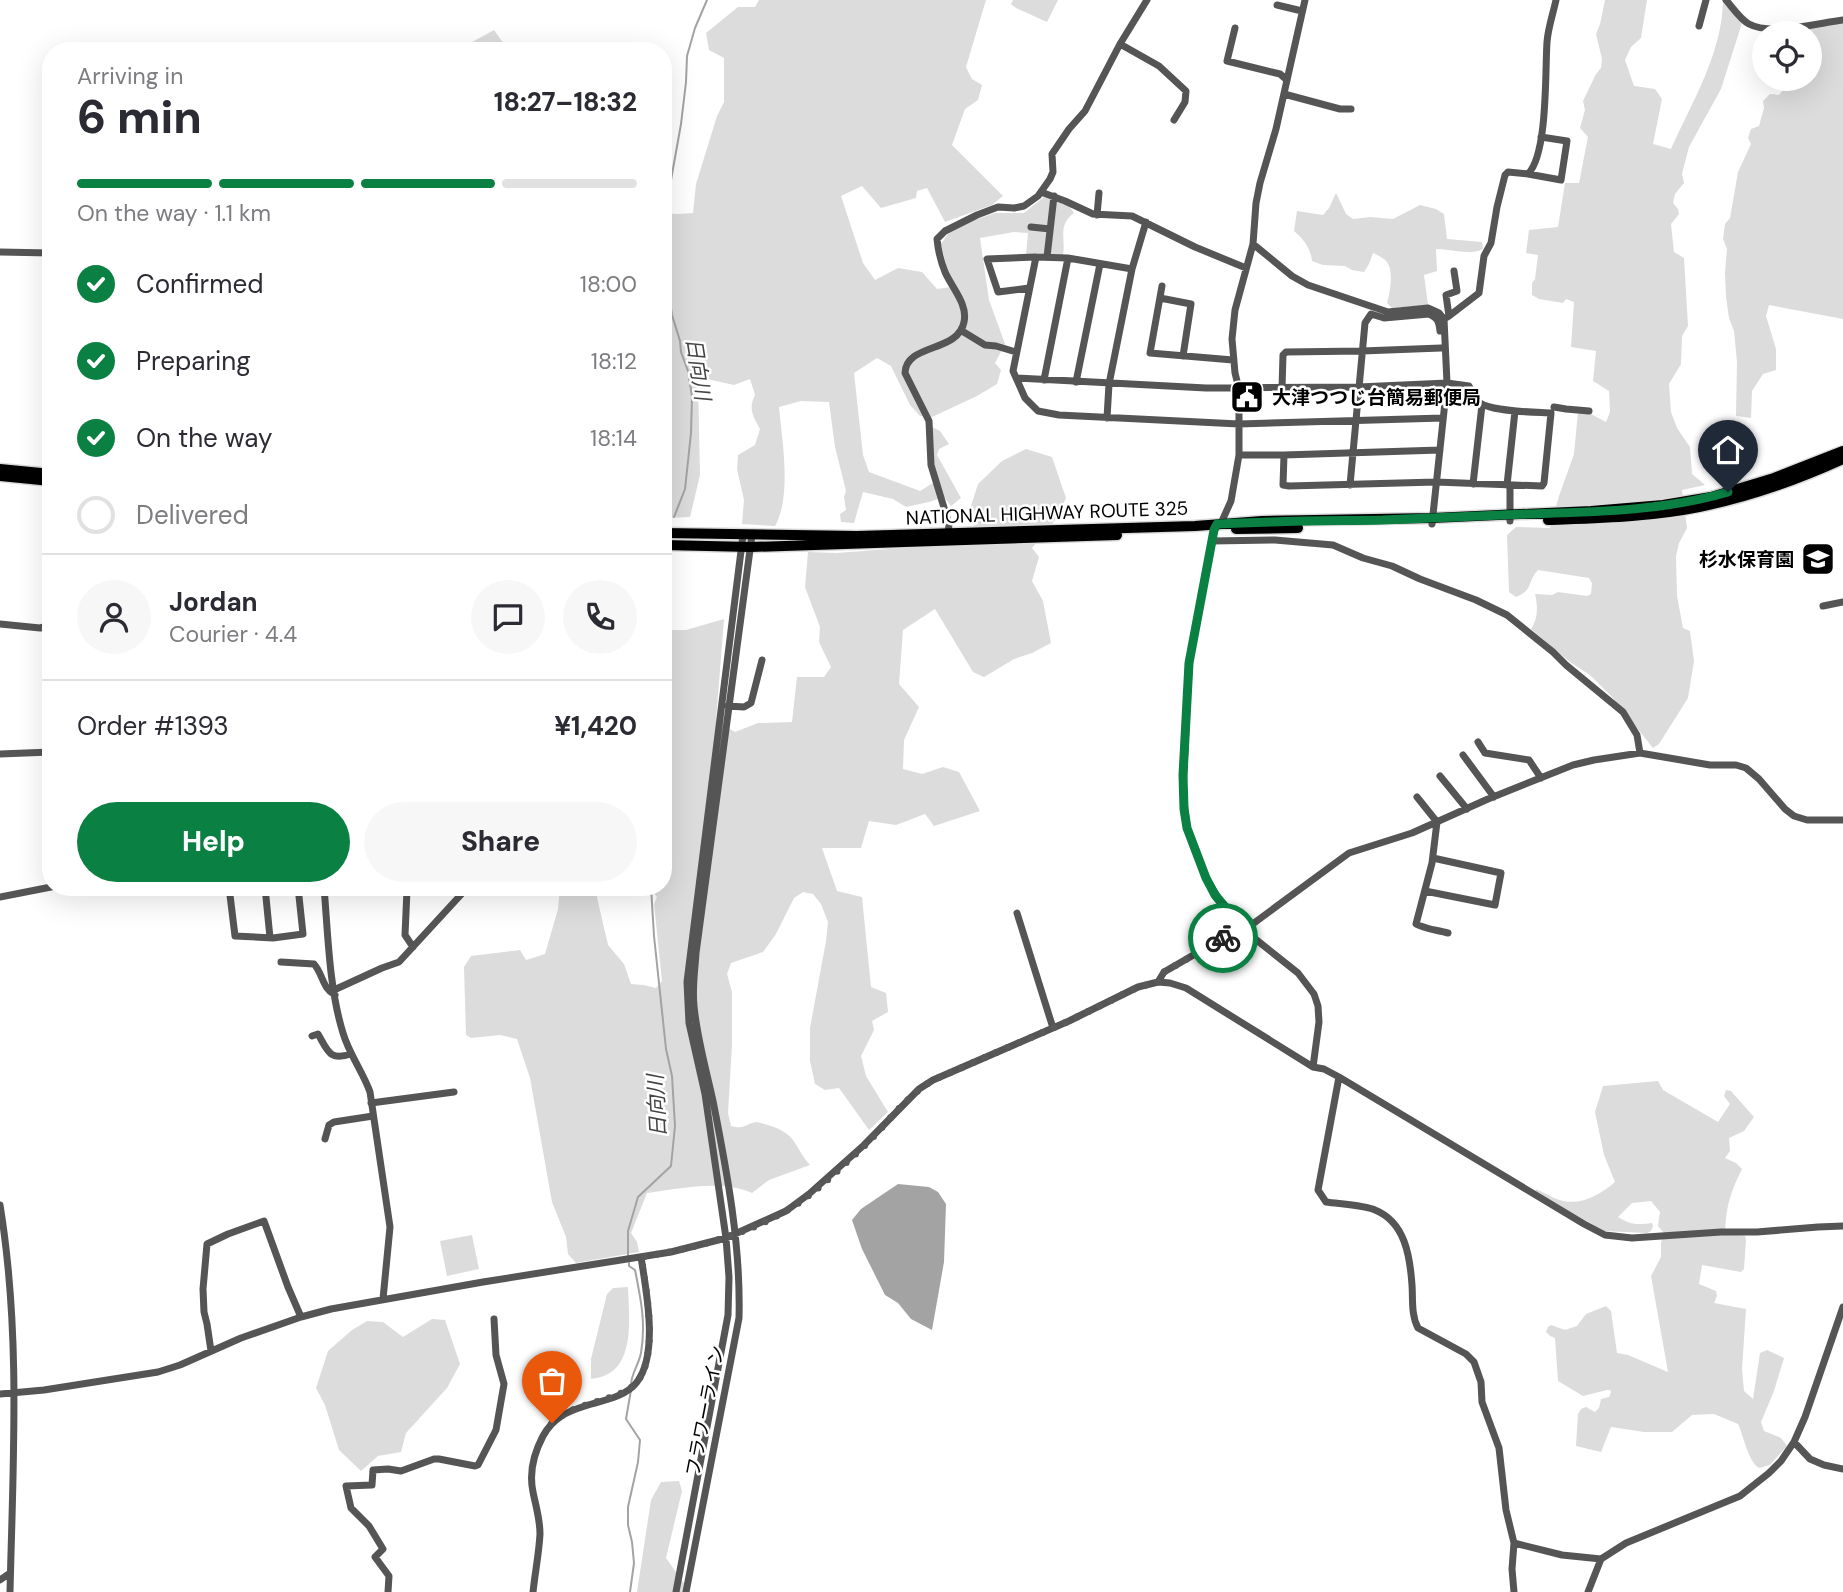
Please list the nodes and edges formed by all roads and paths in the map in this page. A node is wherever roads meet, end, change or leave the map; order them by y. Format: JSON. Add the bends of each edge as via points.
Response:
{"nodes":[{"id":1,"x":1147,"y":0,"type":"edge"},
{"id":2,"x":1305,"y":0,"type":"edge"},
{"id":3,"x":1556,"y":0,"type":"edge"},
{"id":4,"x":1706,"y":0,"type":"edge"},
{"id":5,"x":1726,"y":0,"type":"edge"},
{"id":6,"x":1277,"y":5,"type":"dead end"},
{"id":7,"x":1302,"y":11,"type":"junction"},
{"id":8,"x":1843,"y":20,"type":"edge"},
{"id":9,"x":1699,"y":26,"type":"dead end"},
{"id":10,"x":1235,"y":28,"type":"dead end"},
{"id":11,"x":1120,"y":44,"type":"junction"},
{"id":12,"x":1287,"y":80,"type":"junction"},
{"id":13,"x":1284,"y":94,"type":"junction"},
{"id":14,"x":1350,"y":108,"type":"dead end"},
{"id":15,"x":1174,"y":120,"type":"dead end"},
{"id":16,"x":1541,"y":137,"type":"junction"},
{"id":17,"x":1528,"y":174,"type":"junction"},
{"id":18,"x":1041,"y":192,"type":"junction"},
{"id":19,"x":1099,"y":193,"type":"dead end"},
{"id":20,"x":1054,"y":196,"type":"junction"},
{"id":21,"x":1097,"y":215,"type":"junction"},
{"id":22,"x":1146,"y":222,"type":"junction"},
{"id":23,"x":1031,"y":227,"type":"dead end"},
{"id":24,"x":1050,"y":229,"type":"junction"},
{"id":25,"x":1253,"y":244,"type":"junction"},
{"id":26,"x":0,"y":252,"type":"edge"},
{"id":27,"x":42,"y":253,"type":"edge"},
{"id":28,"x":1036,"y":257,"type":"junction"},
{"id":29,"x":1047,"y":257,"type":"junction"},
{"id":30,"x":1068,"y":258,"type":"junction"},
{"id":31,"x":1100,"y":264,"type":"junction"},
{"id":32,"x":1246,"y":268,"type":"junction"},
{"id":33,"x":1132,"y":269,"type":"junction"},
{"id":34,"x":1454,"y":271,"type":"dead end"},
{"id":35,"x":1162,"y":286,"type":"dead end"},
{"id":36,"x":1029,"y":288,"type":"junction"},
{"id":37,"x":1160,"y":298,"type":"junction"},
{"id":38,"x":1446,"y":317,"type":"junction"},
{"id":39,"x":961,"y":331,"type":"junction"},
{"id":40,"x":1441,"y":348,"type":"junction"},
{"id":41,"x":1362,"y":351,"type":"junction"},
{"id":42,"x":1016,"y":352,"type":"junction"},
{"id":43,"x":1183,"y":356,"type":"junction"},
{"id":44,"x":1446,"y":357,"type":"junction"},
{"id":45,"x":1233,"y":360,"type":"junction"},
{"id":46,"x":1017,"y":378,"type":"junction"},
{"id":47,"x":1044,"y":380,"type":"junction"},
{"id":48,"x":1076,"y":382,"type":"junction"},
{"id":49,"x":1447,"y":383,"type":"junction"},
{"id":50,"x":1109,"y":384,"type":"junction"},
{"id":51,"x":1359,"y":387,"type":"junction"},
{"id":52,"x":1282,"y":388,"type":"junction"},
{"id":53,"x":1239,"y":389,"type":"junction"},
{"id":54,"x":1482,"y":405,"type":"junction"},
{"id":55,"x":1554,"y":406,"type":"junction"},
{"id":56,"x":1515,"y":411,"type":"junction"},
{"id":57,"x":1589,"y":411,"type":"dead end"},
{"id":58,"x":1107,"y":418,"type":"junction"},
{"id":59,"x":1443,"y":418,"type":"junction"},
{"id":60,"x":1356,"y":420,"type":"junction"},
{"id":61,"x":1239,"y":424,"type":"junction"},
{"id":62,"x":1440,"y":450,"type":"junction"},
{"id":63,"x":1843,"y":451,"type":"edge"},
{"id":64,"x":1353,"y":453,"type":"junction"},
{"id":65,"x":1239,"y":455,"type":"junction"},
{"id":66,"x":1284,"y":455,"type":"junction"},
{"id":67,"x":1843,"y":459,"type":"edge"},
{"id":68,"x":0,"y":469,"type":"edge"},
{"id":69,"x":42,"y":473,"type":"edge"},
{"id":70,"x":0,"y":476,"type":"edge"},
{"id":71,"x":42,"y":480,"type":"edge"},
{"id":72,"x":1436,"y":482,"type":"junction"},
{"id":73,"x":1473,"y":484,"type":"junction"},
{"id":74,"x":1350,"y":485,"type":"junction"},
{"id":75,"x":1509,"y":485,"type":"junction"},
{"id":76,"x":1510,"y":518,"type":"junction"},
{"id":77,"x":1432,"y":521,"type":"junction"},
{"id":78,"x":1218,"y":525,"type":"junction"},
{"id":79,"x":672,"y":533,"type":"edge"},
{"id":80,"x":947,"y":534,"type":"junction"},
{"id":81,"x":748,"y":535,"type":"junction"},
{"id":82,"x":1212,"y":541,"type":"junction"},
{"id":83,"x":672,"y":545,"type":"edge"},
{"id":84,"x":747,"y":547,"type":"junction"},
{"id":85,"x":1843,"y":602,"type":"edge"},
{"id":86,"x":1823,"y":606,"type":"dead end"},
{"id":87,"x":0,"y":624,"type":"edge"},
{"id":88,"x":42,"y":627,"type":"edge"},
{"id":89,"x":762,"y":660,"type":"dead end"},
{"id":90,"x":726,"y":706,"type":"junction"},
{"id":91,"x":1478,"y":742,"type":"dead end"},
{"id":92,"x":42,"y":752,"type":"edge"},
{"id":93,"x":1640,"y":753,"type":"junction"},
{"id":94,"x":0,"y":754,"type":"edge"},
{"id":95,"x":1463,"y":755,"type":"dead end"},
{"id":96,"x":1440,"y":776,"type":"dead end"},
{"id":97,"x":1541,"y":778,"type":"junction"},
{"id":98,"x":1417,"y":797,"type":"dead end"},
{"id":99,"x":1494,"y":797,"type":"junction"},
{"id":100,"x":1466,"y":809,"type":"junction"},
{"id":101,"x":1843,"y":820,"type":"edge"},
{"id":102,"x":1437,"y":822,"type":"junction"},
{"id":103,"x":1433,"y":858,"type":"junction"},
{"id":104,"x":42,"y":889,"type":"edge"},
{"id":105,"x":1425,"y":891,"type":"junction"},
{"id":106,"x":230,"y":896,"type":"edge"},
{"id":107,"x":266,"y":896,"type":"edge"},
{"id":108,"x":299,"y":896,"type":"edge"},
{"id":109,"x":325,"y":896,"type":"edge"},
{"id":110,"x":407,"y":896,"type":"edge"},
{"id":111,"x":460,"y":896,"type":"edge"},
{"id":112,"x":0,"y":897,"type":"edge"},
{"id":113,"x":1017,"y":913,"type":"dead end"},
{"id":114,"x":1242,"y":927,"type":"junction"},
{"id":115,"x":1448,"y":933,"type":"dead end"},
{"id":116,"x":270,"y":937,"type":"junction"},
{"id":117,"x":413,"y":947,"type":"junction"},
{"id":118,"x":281,"y":962,"type":"dead end"},
{"id":119,"x":1158,"y":982,"type":"junction"},
{"id":120,"x":335,"y":992,"type":"junction"},
{"id":121,"x":1053,"y":1028,"type":"junction"},
{"id":122,"x":312,"y":1036,"type":"dead end"},
{"id":123,"x":351,"y":1054,"type":"junction"},
{"id":124,"x":1313,"y":1067,"type":"junction"},
{"id":125,"x":1339,"y":1077,"type":"junction"},
{"id":126,"x":454,"y":1092,"type":"dead end"},
{"id":127,"x":371,"y":1103,"type":"junction"},
{"id":128,"x":373,"y":1116,"type":"junction"},
{"id":129,"x":325,"y":1139,"type":"dead end"},
{"id":130,"x":0,"y":1205,"type":"edge"},
{"id":131,"x":1843,"y":1226,"type":"edge"},
{"id":132,"x":734,"y":1234,"type":"junction"},
{"id":133,"x":726,"y":1238,"type":"junction"},
{"id":134,"x":637,"y":1257,"type":"junction"},
{"id":135,"x":383,"y":1300,"type":"junction"},
{"id":136,"x":1843,"y":1307,"type":"edge"},
{"id":137,"x":301,"y":1317,"type":"junction"},
{"id":138,"x":494,"y":1319,"type":"dead end"},
{"id":139,"x":211,"y":1351,"type":"junction"},
{"id":140,"x":14,"y":1392,"type":"junction"},
{"id":141,"x":0,"y":1394,"type":"edge"},
{"id":142,"x":1794,"y":1442,"type":"junction"},
{"id":143,"x":1843,"y":1469,"type":"edge"},
{"id":144,"x":1514,"y":1543,"type":"junction"},
{"id":145,"x":1601,"y":1559,"type":"junction"},
{"id":146,"x":10,"y":1573,"type":"junction"},
{"id":147,"x":0,"y":1580,"type":"edge"},
{"id":148,"x":10,"y":1592,"type":"edge"},
{"id":149,"x":388,"y":1592,"type":"edge"},
{"id":150,"x":533,"y":1592,"type":"edge"},
{"id":151,"x":676,"y":1592,"type":"edge"},
{"id":152,"x":686,"y":1592,"type":"edge"},
{"id":153,"x":1514,"y":1592,"type":"edge"},
{"id":154,"x":1588,"y":1592,"type":"edge"}],
"edges":[{"from":1,"to":11,"type":"street"},
{"from":2,"to":7,"type":"street"},
{"from":3,"to":16,"type":"street","via":[[1547,42]]},
{"from":4,"to":9,"type":"street"},
{"from":5,"to":8,"type":"street","via":[[1746,23],[1757,28],[1774,30]]},
{"from":6,"to":7,"type":"street"},
{"from":7,"to":12,"type":"street"},
{"from":10,"to":12,"type":"street","via":[[1227,61],[1280,74]]},
{"from":11,"to":15,"type":"street","via":[[1159,66],[1186,92]]},
{"from":11,"to":18,"type":"street","via":[[1085,111],[1052,154],[1050,179]]},
{"from":12,"to":13,"type":"street"},
{"from":13,"to":14,"type":"street"},
{"from":13,"to":25,"type":"street","via":[[1260,183]]},
{"from":16,"to":17,"type":"street","via":[[1536,164]]},
{"from":16,"to":17,"type":"street","via":[[1567,141],[1561,180]]},
{"from":17,"to":38,"type":"street","via":[[1505,175],[1479,293]]},
{"from":18,"to":20,"type":"street"},
{"from":18,"to":39,"type":"street","via":[[1024,206],[998,206],[939,235],[945,271],[965,310]]},
{"from":19,"to":21,"type":"street"},
{"from":20,"to":21,"type":"street"},
{"from":20,"to":24,"type":"street"},
{"from":21,"to":22,"type":"street","via":[[1132,216]]},
{"from":22,"to":32,"type":"street"},
{"from":22,"to":33,"type":"street"},
{"from":23,"to":24,"type":"street"},
{"from":24,"to":29,"type":"street"},
{"from":25,"to":32,"type":"street"},
{"from":25,"to":38,"type":"street","via":[[1308,285],[1388,312],[1428,308]]},
{"from":26,"to":27,"type":"street"},
{"from":28,"to":29,"type":"street"},
{"from":28,"to":36,"type":"street"},
{"from":28,"to":36,"type":"street","via":[[986,259],[998,292]]},
{"from":29,"to":30,"type":"street"},
{"from":30,"to":31,"type":"street"},
{"from":30,"to":47,"type":"street"},
{"from":31,"to":33,"type":"street"},
{"from":31,"to":48,"type":"street"},
{"from":32,"to":45,"type":"street","via":[[1235,310]]},
{"from":33,"to":50,"type":"street"},
{"from":34,"to":38,"type":"street","via":[[1457,290],[1446,295]]},
{"from":35,"to":37,"type":"street"},
{"from":36,"to":42,"type":"street"},
{"from":37,"to":43,"type":"street","via":[[1191,304]]},
{"from":37,"to":43,"type":"street","via":[[1150,353]]},
{"from":38,"to":44,"type":"street"},
{"from":39,"to":42,"type":"street","via":[[985,345]]},
{"from":39,"to":80,"type":"street","via":[[953,340],[914,356],[905,368],[929,422],[931,465],[949,524]]},
{"from":40,"to":41,"type":"street"},
{"from":40,"to":41,"type":"street","via":[[1439,322],[1429,314],[1384,318],[1371,314],[1365,323]]},
{"from":40,"to":44,"type":"street"},
{"from":41,"to":51,"type":"street"},
{"from":41,"to":52,"type":"street","via":[[1286,352]]},
{"from":42,"to":46,"type":"street","via":[[1013,371]]},
{"from":43,"to":45,"type":"street"},
{"from":44,"to":49,"type":"street"},
{"from":45,"to":53,"type":"street"},
{"from":46,"to":47,"type":"street"},
{"from":46,"to":58,"type":"street","via":[[1025,398],[1038,411]]},
{"from":47,"to":48,"type":"street"},
{"from":48,"to":50,"type":"street"},
{"from":49,"to":51,"type":"street"},
{"from":49,"to":54,"type":"street","via":[[1469,386]]},
{"from":49,"to":59,"type":"street"},
{"from":50,"to":53,"type":"street"},
{"from":50,"to":58,"type":"street"},
{"from":51,"to":52,"type":"street"},
{"from":51,"to":60,"type":"street"},
{"from":52,"to":53,"type":"street"},
{"from":53,"to":61,"type":"street"},
{"from":54,"to":56,"type":"street"},
{"from":54,"to":73,"type":"street"},
{"from":55,"to":56,"type":"street"},
{"from":55,"to":57,"type":"street"},
{"from":55,"to":75,"type":"street","via":[[1544,483]]},
{"from":56,"to":75,"type":"street"},
{"from":58,"to":61,"type":"street"},
{"from":59,"to":60,"type":"street"},
{"from":59,"to":62,"type":"street"},
{"from":60,"to":61,"type":"street"},
{"from":60,"to":64,"type":"street"},
{"from":61,"to":65,"type":"street"},
{"from":62,"to":64,"type":"street"},
{"from":62,"to":72,"type":"street"},
{"from":63,"to":76,"type":"highway","name":"NATIONAL HIGHWAY ROUTE 325","via":[[1711,497]]},
{"from":64,"to":66,"type":"street"},
{"from":64,"to":74,"type":"street"},
{"from":65,"to":66,"type":"street"},
{"from":65,"to":78,"type":"street","via":[[1231,501]]},
{"from":66,"to":74,"type":"street","via":[[1283,485]]},
{"from":67,"to":76,"type":"highway","name":"NATIONAL HIGHWAY ROUTE 325","via":[[1771,488],[1698,508],[1591,519]]},
{"from":68,"to":69,"type":"highway"},
{"from":70,"to":71,"type":"highway"},
{"from":72,"to":73,"type":"street"},
{"from":72,"to":74,"type":"street"},
{"from":72,"to":77,"type":"street"},
{"from":73,"to":75,"type":"street"},
{"from":75,"to":76,"type":"street"},
{"from":76,"to":77,"type":"highway","name":"NATIONAL HIGHWAY ROUTE 325"},
{"from":77,"to":78,"type":"highway","name":"NATIONAL HIGHWAY ROUTE 325"},
{"from":78,"to":80,"type":"highway","name":"NATIONAL HIGHWAY ROUTE 325"},
{"from":78,"to":82,"type":"street"},
{"from":78,"to":84,"type":"highway","name":"NATIONAL HIGHWAY ROUTE 325","via":[[1094,536]]},
{"from":79,"to":81,"type":"highway","name":"NATIONAL HIGHWAY ROUTE 325"},
{"from":80,"to":81,"type":"highway","name":"NATIONAL HIGHWAY ROUTE 325"},
{"from":81,"to":84,"type":"street"},
{"from":82,"to":93,"type":"street","via":[[1333,545],[1507,615],[1623,712],[1637,735]]},
{"from":82,"to":114,"type":"street","via":[[1189,663],[1184,809],[1206,878]]},
{"from":83,"to":84,"type":"highway","name":"NATIONAL HIGHWAY ROUTE 325"},
{"from":84,"to":90,"type":"street"},
{"from":85,"to":86,"type":"street"},
{"from":87,"to":88,"type":"street"},
{"from":89,"to":90,"type":"street","via":[[751,704]]},
{"from":90,"to":132,"type":"street","name":"フラワーライン","via":[[693,993]]},
{"from":90,"to":133,"type":"street","name":"フラワーライン","via":[[687,996]]},
{"from":91,"to":97,"type":"street","via":[[1485,753],[1529,760]]},
{"from":92,"to":94,"type":"street"},
{"from":93,"to":97,"type":"street","via":[[1573,765]]},
{"from":93,"to":101,"type":"street","via":[[1746,768],[1794,816]]},
{"from":95,"to":99,"type":"street"},
{"from":96,"to":100,"type":"street"},
{"from":97,"to":99,"type":"street"},
{"from":98,"to":102,"type":"street"},
{"from":99,"to":100,"type":"street"},
{"from":100,"to":102,"type":"street"},
{"from":102,"to":103,"type":"street"},
{"from":102,"to":114,"type":"street","via":[[1349,853],[1254,923]]},
{"from":103,"to":105,"type":"street"},
{"from":103,"to":105,"type":"street","via":[[1501,873],[1495,905]]},
{"from":104,"to":112,"type":"street"},
{"from":105,"to":115,"type":"street","via":[[1416,924]]},
{"from":106,"to":116,"type":"street","via":[[234,936]]},
{"from":107,"to":116,"type":"street"},
{"from":108,"to":116,"type":"street","via":[[303,934]]},
{"from":109,"to":120,"type":"street"},
{"from":110,"to":117,"type":"street","via":[[405,935]]},
{"from":111,"to":117,"type":"street"},
{"from":113,"to":121,"type":"street"},
{"from":114,"to":119,"type":"street","via":[[1164,972]]},
{"from":114,"to":124,"type":"street","via":[[1298,973],[1314,994],[1319,1022]]},
{"from":117,"to":120,"type":"street","via":[[399,962]]},
{"from":118,"to":120,"type":"street","via":[[314,964],[329,992]]},
{"from":119,"to":121,"type":"street"},
{"from":119,"to":124,"type":"street","via":[[1196,993]]},
{"from":120,"to":123,"type":"street"},
{"from":121,"to":132,"type":"street","via":[[919,1089],[809,1194],[786,1211]]},
{"from":122,"to":123,"type":"street","via":[[318,1034],[335,1057]]},
{"from":123,"to":127,"type":"street","via":[[366,1081]]},
{"from":124,"to":125,"type":"street"},
{"from":125,"to":131,"type":"street","via":[[1605,1235],[1632,1238]]},
{"from":125,"to":144,"type":"street","via":[[1318,1190],[1326,1202],[1373,1209],[1394,1224],[1410,1261],[1418,1328],[1474,1363],[1499,1448]]},
{"from":126,"to":127,"type":"street"},
{"from":127,"to":128,"type":"street"},
{"from":128,"to":129,"type":"street","via":[[334,1122]]},
{"from":128,"to":135,"type":"street","via":[[390,1227]]},
{"from":130,"to":140,"type":"street","via":[[10,1282]]},
{"from":132,"to":133,"type":"street"},
{"from":132,"to":152,"type":"street","name":"フラワーライン","via":[[739,1318]]},
{"from":133,"to":134,"type":"street"},
{"from":133,"to":151,"type":"street","name":"フラワーライン","via":[[728,1315]]},
{"from":134,"to":135,"type":"street"},
{"from":134,"to":150,"type":"street","via":[[650,1314],[646,1360],[637,1382],[627,1391],[558,1417],[544,1434],[531,1479],[540,1534]]},
{"from":135,"to":137,"type":"street"},
{"from":136,"to":142,"type":"street"},
{"from":137,"to":139,"type":"street"},
{"from":137,"to":139,"type":"street","via":[[264,1221],[228,1234],[207,1244],[203,1289]]},
{"from":138,"to":149,"type":"street","via":[[503,1384],[496,1430],[478,1465],[434,1459],[401,1471],[373,1470],[372,1485],[346,1486],[351,1508],[383,1549],[375,1557],[389,1576]]},
{"from":139,"to":140,"type":"street","via":[[158,1372]]},
{"from":140,"to":141,"type":"street"},
{"from":140,"to":146,"type":"street"},
{"from":142,"to":143,"type":"street","via":[[1810,1459]]},
{"from":142,"to":145,"type":"street","via":[[1781,1461],[1740,1496],[1626,1543]]},
{"from":144,"to":145,"type":"street"},
{"from":144,"to":153,"type":"street"},
{"from":145,"to":154,"type":"street"},
{"from":146,"to":147,"type":"street"},
{"from":146,"to":148,"type":"street"}]}
